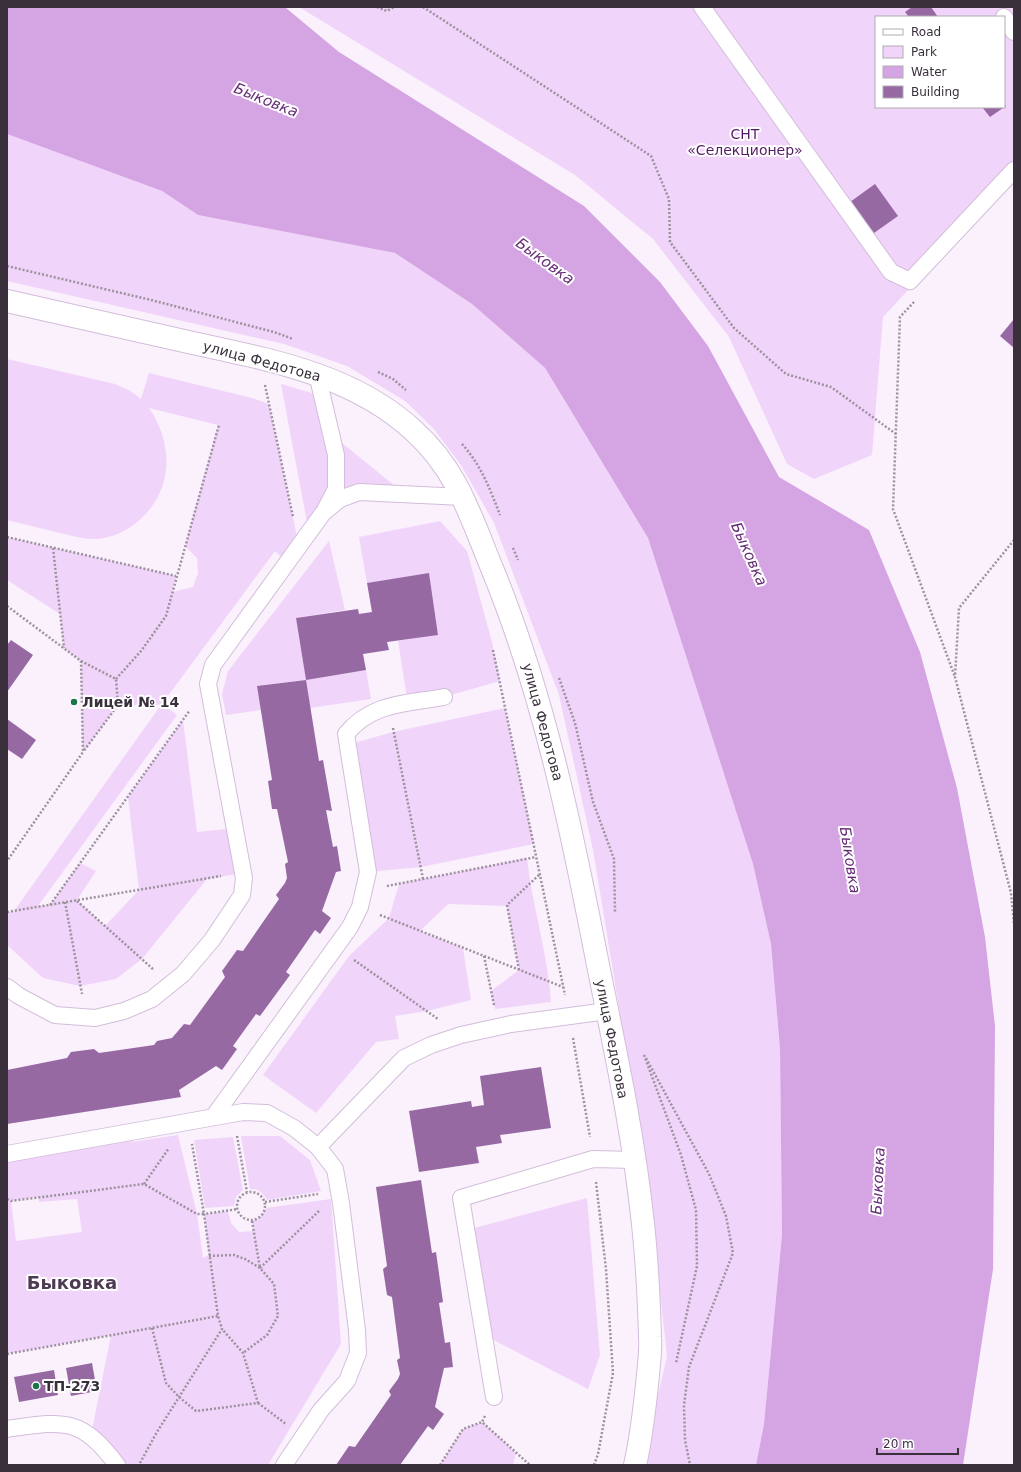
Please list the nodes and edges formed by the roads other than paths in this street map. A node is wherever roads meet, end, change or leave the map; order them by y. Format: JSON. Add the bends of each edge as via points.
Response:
{"nodes":[{"id":1,"x":702,"y":7,"type":"edge"},
{"id":2,"x":997,"y":7,"type":"edge"},
{"id":3,"x":1003,"y":16,"type":"edge"},
{"id":4,"x":1005,"y":18,"type":"edge"},
{"id":5,"x":1014,"y":32,"type":"edge"},
{"id":6,"x":1014,"y":170,"type":"edge"},
{"id":7,"x":7,"y":301,"type":"edge"},
{"id":8,"x":317,"y":374,"type":"junction"},
{"id":9,"x":463,"y":497,"type":"junction"},
{"id":10,"x":323,"y":513,"type":"junction"},
{"id":11,"x":444,"y":698,"type":"dead end"},
{"id":12,"x":7,"y":987,"type":"edge"},
{"id":13,"x":607,"y":1010,"type":"junction"},
{"id":14,"x":214,"y":1116,"type":"junction"},
{"id":15,"x":318,"y":1147,"type":"junction"},
{"id":16,"x":7,"y":1154,"type":"edge"},
{"id":17,"x":634,"y":1160,"type":"junction"},
{"id":18,"x":494,"y":1397,"type":"road end"},
{"id":19,"x":7,"y":1429,"type":"edge"},
{"id":20,"x":117,"y":1465,"type":"edge"},
{"id":21,"x":284,"y":1465,"type":"edge"},
{"id":22,"x":635,"y":1465,"type":"edge"}],
"edges":[{"from":1,"to":6,"type":"lane","via":[[891,272],[910,281]]},
{"from":2,"to":3,"type":"lane"},
{"from":4,"to":5,"type":"lane"},
{"from":7,"to":8,"type":"street","name":"улица Федотова","via":[[268,360]]},
{"from":8,"to":9,"type":"street","name":"улица Федотова","via":[[358,391],[387,408],[413,429],[437,453]]},
{"from":8,"to":10,"type":"lane","via":[[336,454],[336,489]]},
{"from":9,"to":10,"type":"lane","via":[[359,492],[340,499]]},
{"from":9,"to":13,"type":"street","name":"улица Федотова","via":[[500,586],[537,694],[577,858]]},
{"from":10,"to":12,"type":"lane","via":[[214,665],[208,684],[244,873],[242,895],[233,910],[183,974],[152,999],[124,1011],[95,1018],[55,1015]]},
{"from":11,"to":14,"type":"lane","via":[[380,708],[354,724],[346,734],[368,872],[360,907],[337,947]]},
{"from":13,"to":15,"type":"lane","via":[[498,1027],[431,1045],[404,1058]]},
{"from":13,"to":17,"type":"street","name":"улица Федотова"},
{"from":14,"to":15,"type":"lane","via":[[267,1113],[294,1128]]},
{"from":14,"to":16,"type":"lane"},
{"from":15,"to":21,"type":"lane","via":[[335,1169],[358,1353],[347,1381],[321,1410]]},
{"from":17,"to":18,"type":"lane","via":[[593,1159],[461,1198]]},
{"from":17,"to":22,"type":"street","name":"улица Федотова","via":[[643,1226],[651,1342],[645,1414]]},
{"from":19,"to":20,"type":"lane","via":[[39,1423],[62,1423],[91,1435]]}]}
